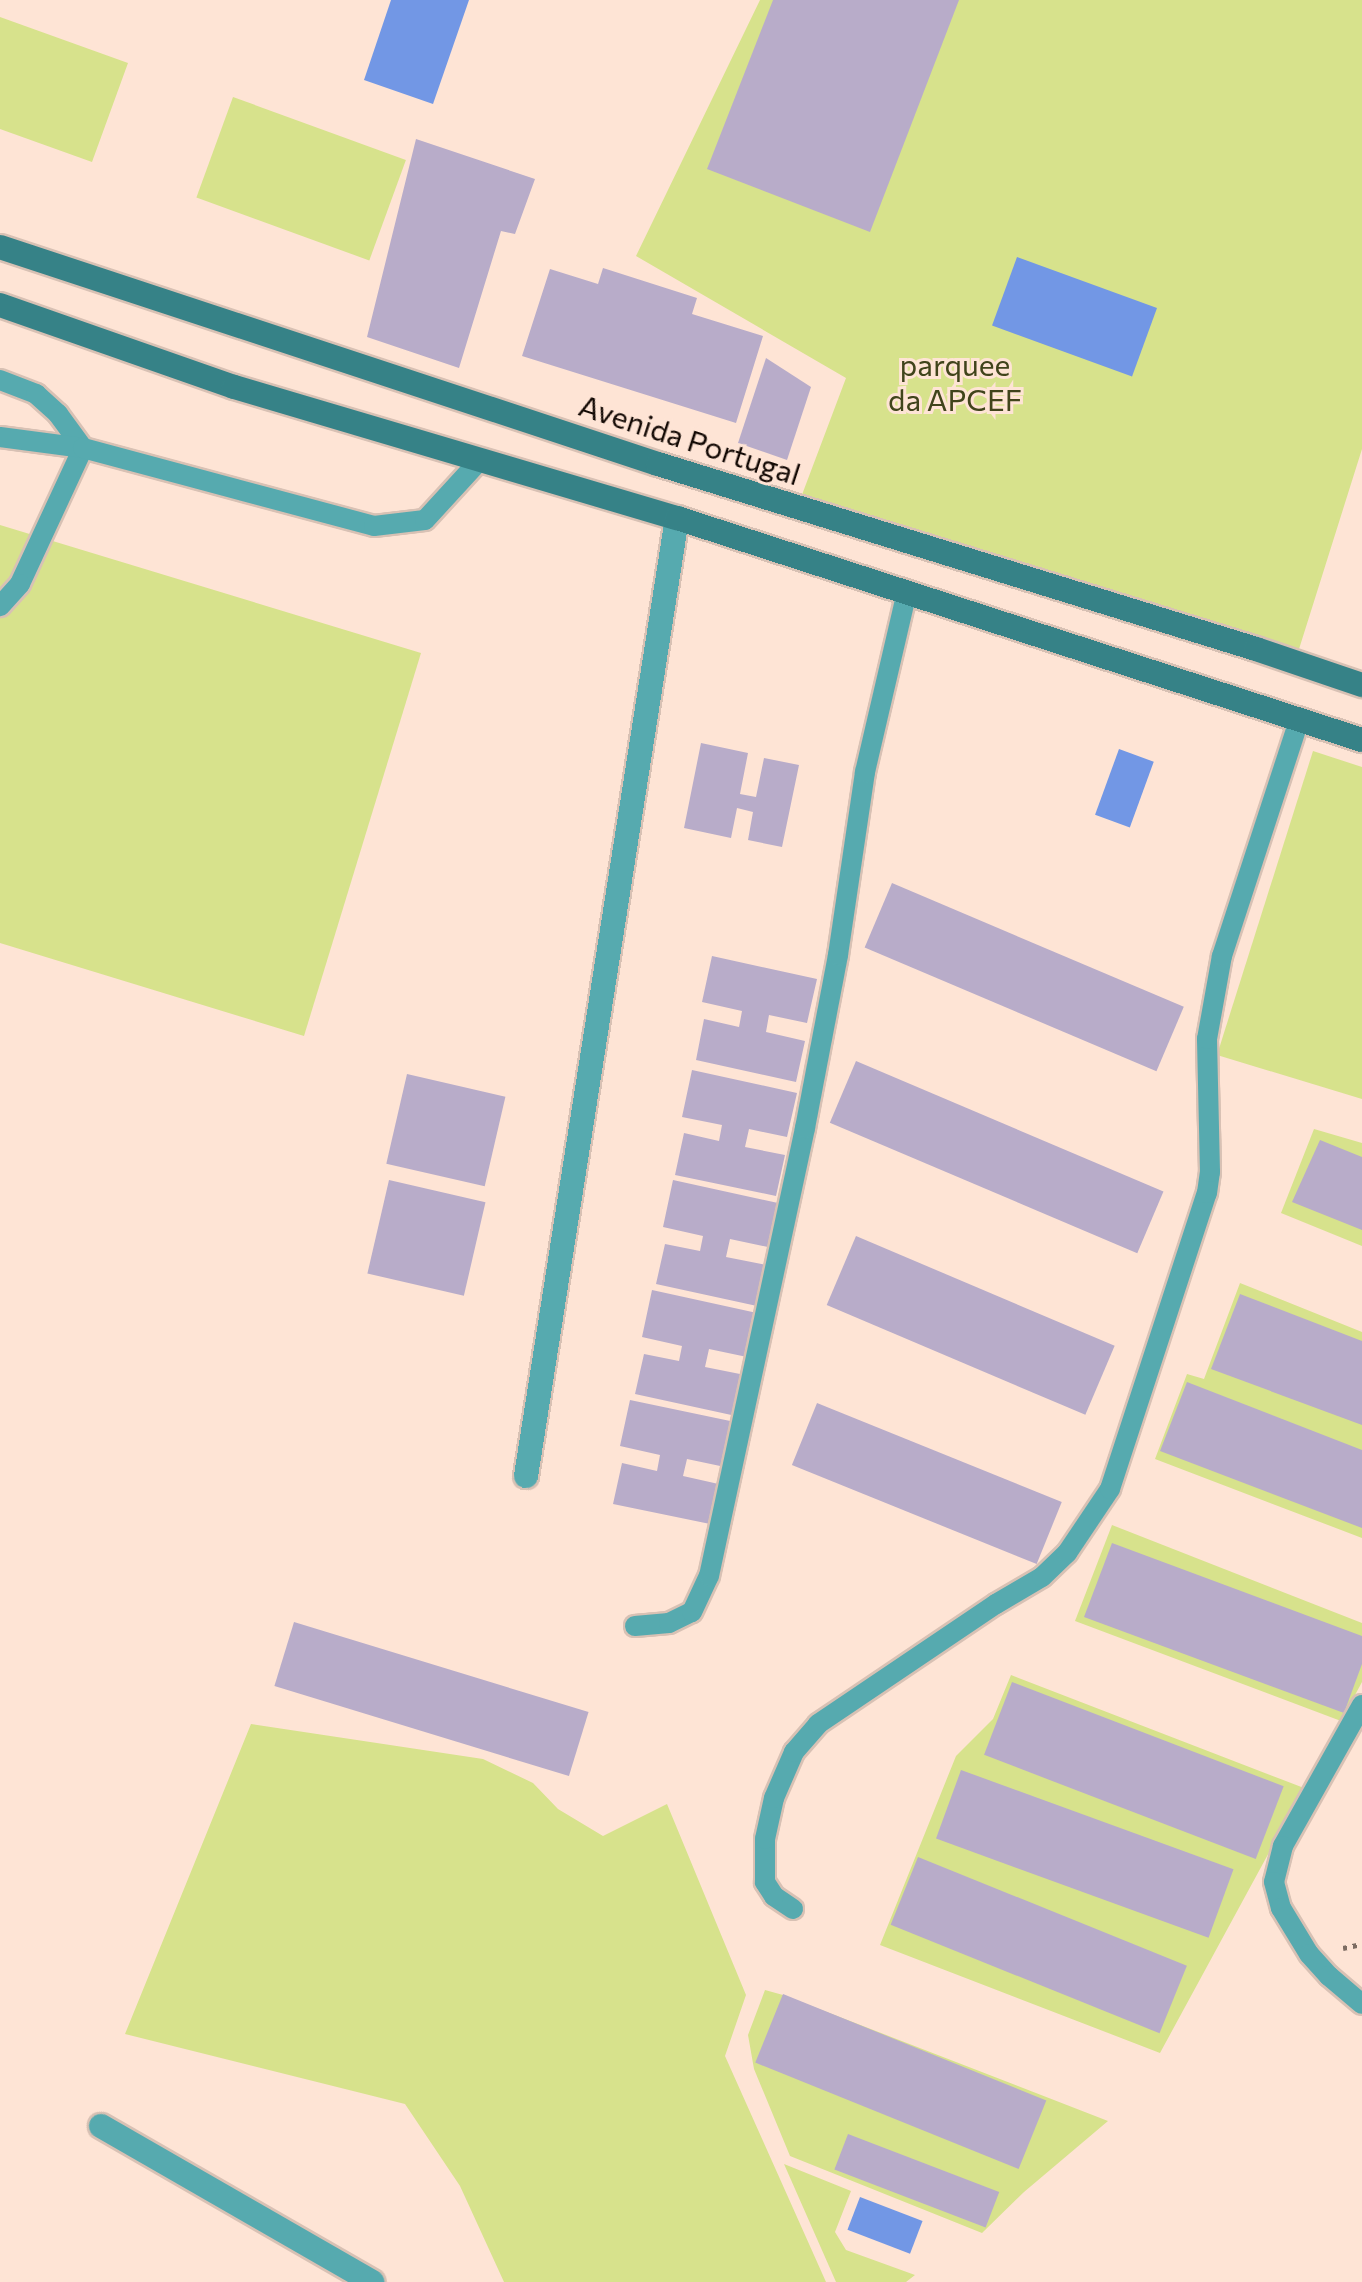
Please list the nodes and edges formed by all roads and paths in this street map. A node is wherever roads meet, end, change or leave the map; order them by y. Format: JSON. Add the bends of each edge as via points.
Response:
{"nodes":[{"id":1,"x":0,"y":247,"type":"edge"},
{"id":2,"x":0,"y":305,"type":"edge"},
{"id":3,"x":0,"y":380,"type":"edge"},
{"id":4,"x":0,"y":437,"type":"edge"},
{"id":5,"x":83,"y":448,"type":"junction"},
{"id":6,"x":480,"y":460,"type":"junction"},
{"id":7,"x":677,"y":518,"type":"junction"},
{"id":8,"x":907,"y":592,"type":"junction"},
{"id":9,"x":0,"y":606,"type":"edge"},
{"id":10,"x":1362,"y":685,"type":"edge"},
{"id":11,"x":1299,"y":720,"type":"junction"},
{"id":12,"x":1362,"y":740,"type":"edge"},
{"id":13,"x":526,"y":1476,"type":"dead end"},
{"id":14,"x":635,"y":1626,"type":"dead end"},
{"id":15,"x":1362,"y":1705,"type":"edge"},
{"id":16,"x":793,"y":1909,"type":"dead end"},
{"id":17,"x":1362,"y":2004,"type":"edge"},
{"id":18,"x":101,"y":2126,"type":"dead end"},
{"id":19,"x":372,"y":2282,"type":"edge"}],
"edges":[{"from":1,"to":10,"type":"street","name":"Avenida Portugal","via":[[658,464]]},
{"from":2,"to":6,"type":"street","via":[[234,387]]},
{"from":3,"to":5,"type":"lane","via":[[36,394]]},
{"from":4,"to":5,"type":"lane"},
{"from":5,"to":6,"type":"lane","via":[[374,526],[425,520]]},
{"from":5,"to":9,"type":"lane","via":[[20,584]]},
{"from":6,"to":7,"type":"street"},
{"from":7,"to":8,"type":"street"},
{"from":7,"to":13,"type":"street"},
{"from":8,"to":11,"type":"street"},
{"from":8,"to":14,"type":"lane","via":[[865,772],[805,1128],[709,1576],[692,1612],[669,1623]]},
{"from":11,"to":12,"type":"street"},
{"from":11,"to":16,"type":"lane","via":[[1222,956],[1207,1039],[1207,1193],[1110,1489],[1067,1553],[1042,1577],[818,1724],[794,1752],[774,1798],[765,1839],[765,1882]]},
{"from":15,"to":17,"type":"lane","via":[[1283,1846],[1274,1882],[1281,1908],[1309,1954]]},
{"from":18,"to":19,"type":"street"}]}
